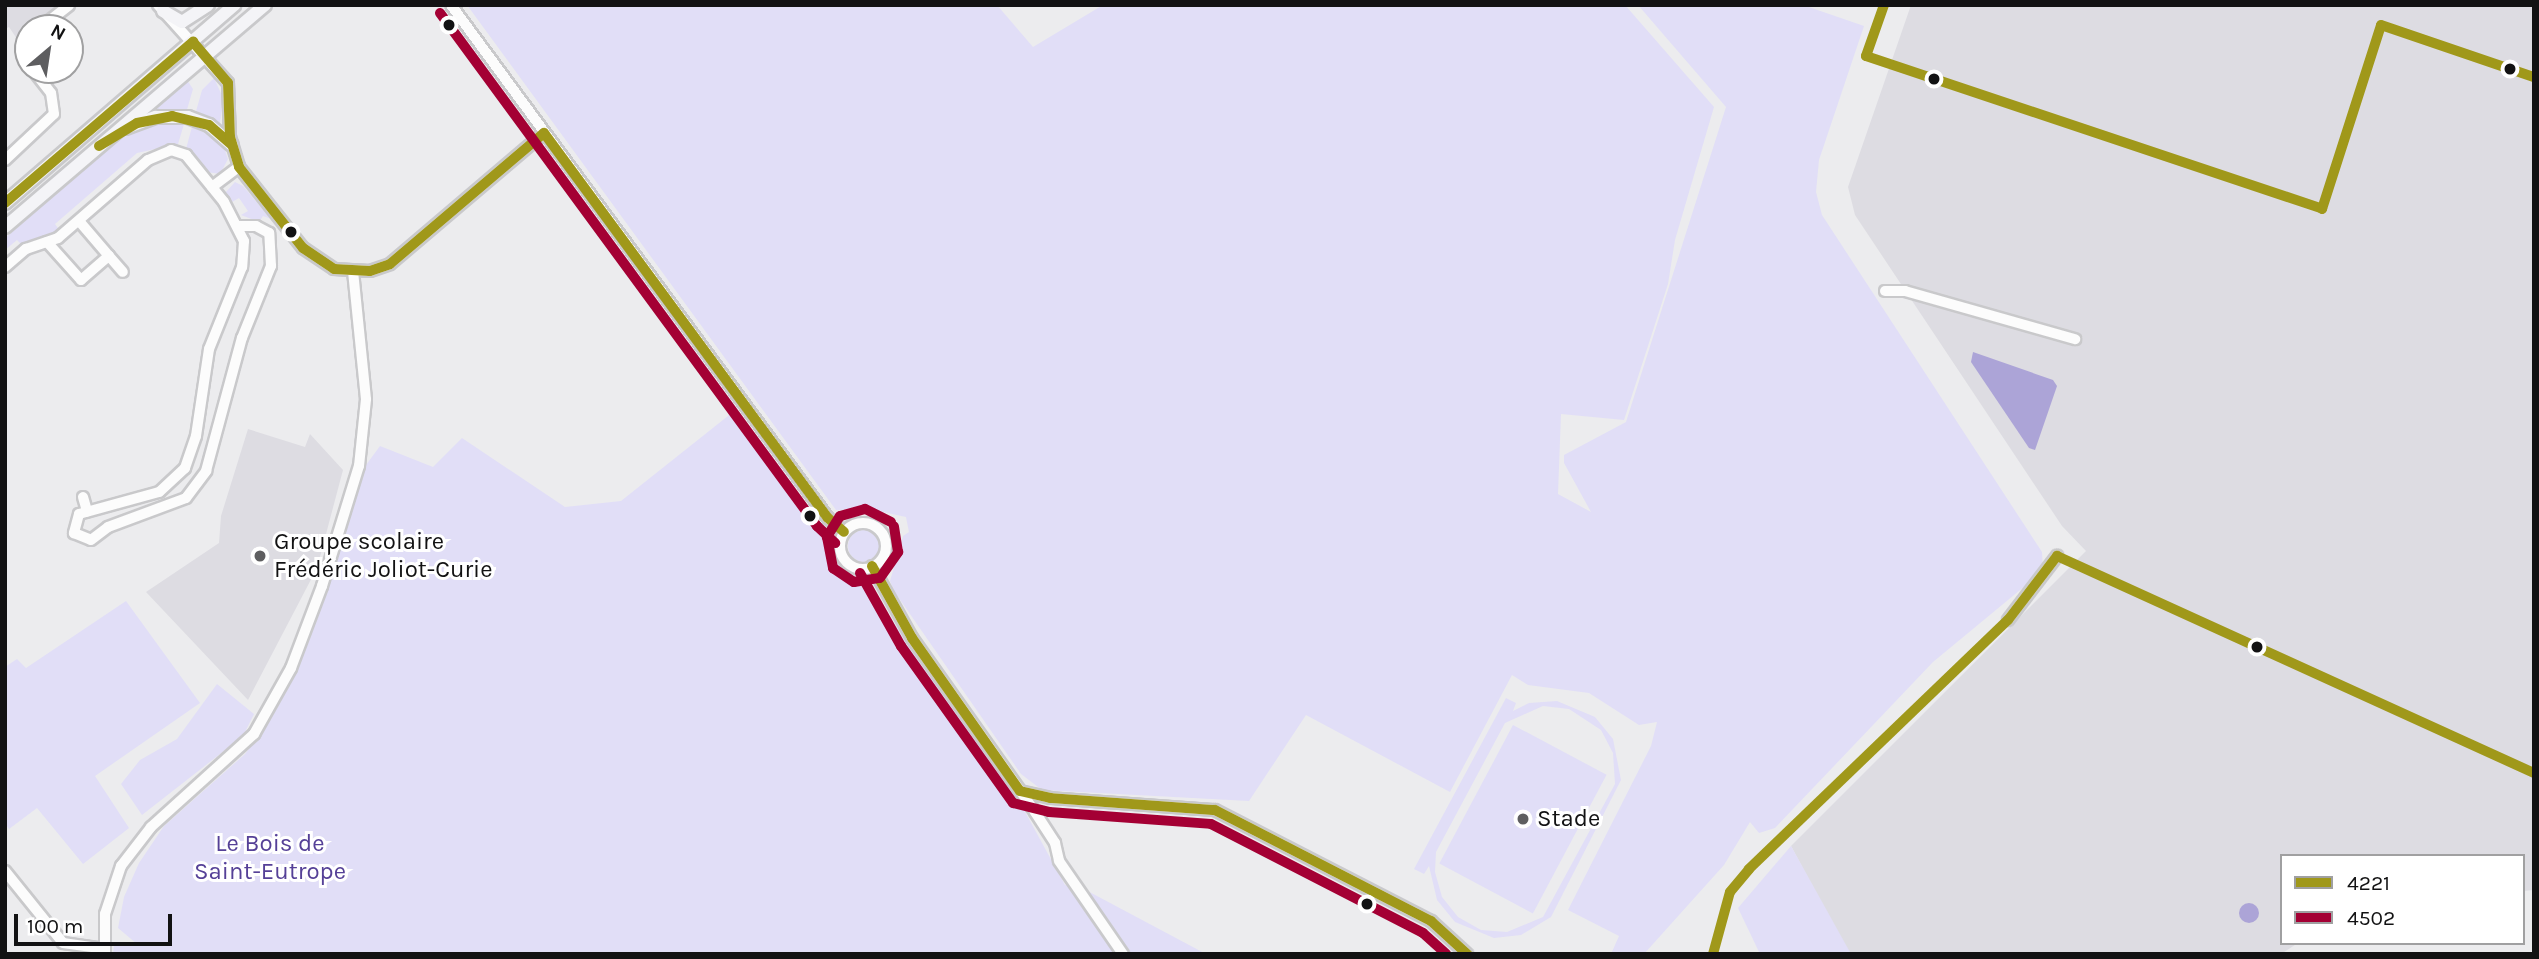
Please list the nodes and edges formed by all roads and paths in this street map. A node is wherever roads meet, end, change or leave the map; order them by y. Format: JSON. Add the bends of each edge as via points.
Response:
{"nodes":[{"id":1,"x":208,"y":5,"type":"edge"},
{"id":2,"x":234,"y":5,"type":"edge"},
{"id":3,"x":245,"y":5,"type":"edge"},
{"id":4,"x":265,"y":5,"type":"edge"},
{"id":5,"x":451,"y":5,"type":"edge"},
{"id":6,"x":161,"y":8,"type":"edge"},
{"id":7,"x":193,"y":42,"type":"junction"},
{"id":8,"x":206,"y":55,"type":"junction"},
{"id":9,"x":44,"y":84,"type":"edge"},
{"id":10,"x":544,"y":133,"type":"junction"},
{"id":11,"x":112,"y":134,"type":"junction"},
{"id":12,"x":232,"y":145,"type":"junction"},
{"id":13,"x":5,"y":160,"type":"edge"},
{"id":14,"x":239,"y":167,"type":"junction"},
{"id":15,"x":212,"y":187,"type":"junction"},
{"id":16,"x":5,"y":203,"type":"edge"},
{"id":17,"x":79,"y":221,"type":"junction"},
{"id":18,"x":239,"y":226,"type":"junction"},
{"id":19,"x":5,"y":227,"type":"edge"},
{"id":20,"x":47,"y":242,"type":"junction"},
{"id":21,"x":109,"y":256,"type":"junction"},
{"id":22,"x":5,"y":267,"type":"edge"},
{"id":23,"x":123,"y":272,"type":"dead end"},
{"id":24,"x":353,"y":272,"type":"junction"},
{"id":25,"x":1885,"y":290,"type":"dead end"},
{"id":26,"x":2075,"y":339,"type":"dead end"},
{"id":27,"x":83,"y":497,"type":"dead end"},
{"id":28,"x":86,"y":511,"type":"junction"},
{"id":29,"x":844,"y":533,"type":"junction"},
{"id":30,"x":2057,"y":556,"type":"dead end"},
{"id":31,"x":872,"y":566,"type":"junction"},
{"id":32,"x":2008,"y":620,"type":"dead end"},
{"id":33,"x":1020,"y":791,"type":"junction"},
{"id":34,"x":5,"y":871,"type":"edge"},
{"id":35,"x":105,"y":951,"type":"edge"},
{"id":36,"x":1124,"y":954,"type":"edge"},
{"id":37,"x":1467,"y":954,"type":"edge"}],
"edges":[{"from":1,"to":6,"type":"main road","via":[[182,22]]},
{"from":2,"to":7,"type":"main road"},
{"from":3,"to":8,"type":"main road","via":[[207,39]]},
{"from":4,"to":8,"type":"main road"},
{"from":5,"to":10,"type":"street"},
{"from":6,"to":7,"type":"street"},
{"from":7,"to":8,"type":"street"},
{"from":7,"to":11,"type":"main road","via":[[195,53]]},
{"from":7,"to":16,"type":"main road"},
{"from":8,"to":11,"type":"main road"},
{"from":8,"to":12,"type":"street","via":[[228,83]]},
{"from":9,"to":13,"type":"street","via":[[51,93],[54,114]]},
{"from":10,"to":24,"type":"street","via":[[390,264]]},
{"from":10,"to":29,"type":"street","via":[[828,518]]},
{"from":11,"to":12,"type":"main road","via":[[156,117],[188,117],[209,125]]},
{"from":11,"to":19,"type":"main road"},
{"from":12,"to":14,"type":"street"},
{"from":14,"to":15,"type":"street"},
{"from":14,"to":24,"type":"street","via":[[303,248],[325,265]]},
{"from":15,"to":17,"type":"street","via":[[186,155],[164,151]]},
{"from":15,"to":18,"type":"street"},
{"from":17,"to":20,"type":"street"},
{"from":17,"to":21,"type":"street"},
{"from":18,"to":28,"type":"street","via":[[245,255],[212,340],[185,468],[159,492]]},
{"from":18,"to":28,"type":"street","via":[[261,228],[272,237],[271,266],[261,301],[242,338],[210,458],[199,482],[186,498],[108,527],[92,540],[78,537],[73,528],[76,518]]},
{"from":20,"to":21,"type":"street","via":[[81,280]]},
{"from":20,"to":22,"type":"street","via":[[26,249]]},
{"from":21,"to":23,"type":"street"},
{"from":24,"to":35,"type":"street","via":[[366,399],[353,490],[322,586],[291,668],[254,734],[150,827],[121,866],[105,914]]},
{"from":25,"to":26,"type":"street","via":[[1905,290]]},
{"from":27,"to":28,"type":"street"},
{"from":29,"to":31,"type":"street","via":[[840,546],[844,559],[857,568]]},
{"from":29,"to":31,"type":"street","via":[[863,523],[881,532],[883,555]]},
{"from":30,"to":32,"type":"street"},
{"from":31,"to":33,"type":"street","via":[[912,638]]},
{"from":33,"to":36,"type":"street","via":[[1055,843],[1059,861]]},
{"from":33,"to":37,"type":"street","via":[[1050,799],[1215,810],[1431,921]]},
{"from":34,"to":35,"type":"street","via":[[63,943]]}]}
